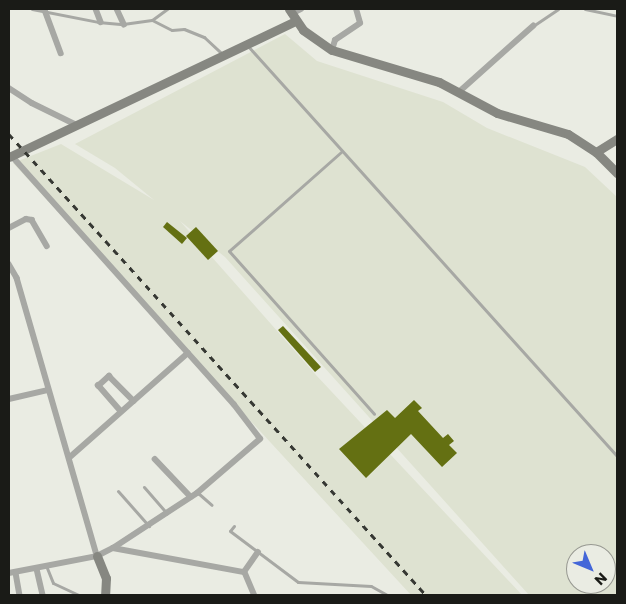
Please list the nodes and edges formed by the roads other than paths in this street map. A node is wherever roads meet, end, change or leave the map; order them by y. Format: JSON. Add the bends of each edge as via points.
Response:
{"nodes":[{"id":1,"x":32,"y":9,"type":"edge"},
{"id":2,"x":96,"y":9,"type":"edge"},
{"id":3,"x":117,"y":9,"type":"edge"},
{"id":4,"x":167,"y":9,"type":"edge"},
{"id":5,"x":301,"y":9,"type":"edge"},
{"id":6,"x":356,"y":9,"type":"edge"},
{"id":7,"x":558,"y":9,"type":"edge"},
{"id":8,"x":585,"y":9,"type":"edge"},
{"id":9,"x":45,"y":10,"type":"edge"},
{"id":10,"x":292,"y":15,"type":"edge"},
{"id":11,"x":617,"y":16,"type":"edge"},
{"id":12,"x":152,"y":20,"type":"junction"},
{"id":13,"x":101,"y":22,"type":"junction"},
{"id":14,"x":124,"y":24,"type":"junction"},
{"id":15,"x":533,"y":26,"type":"joint"},
{"id":16,"x":246,"y":45,"type":"junction"},
{"id":17,"x":332,"y":50,"type":"junction"},
{"id":18,"x":62,"y":53,"type":"dead end"},
{"id":19,"x":224,"y":56,"type":"junction"},
{"id":20,"x":9,"y":88,"type":"edge"},
{"id":21,"x":460,"y":91,"type":"junction"},
{"id":22,"x":77,"y":125,"type":"junction"},
{"id":23,"x":617,"y":140,"type":"edge"},
{"id":24,"x":341,"y":152,"type":"junction"},
{"id":25,"x":596,"y":152,"type":"junction"},
{"id":26,"x":10,"y":156,"type":"edge"},
{"id":27,"x":617,"y":173,"type":"edge"},
{"id":28,"x":9,"y":228,"type":"edge"},
{"id":29,"x":48,"y":246,"type":"dead end"},
{"id":30,"x":9,"y":264,"type":"edge"},
{"id":31,"x":188,"y":353,"type":"junction"},
{"id":32,"x":47,"y":390,"type":"junction"},
{"id":33,"x":9,"y":399,"type":"edge"},
{"id":34,"x":134,"y":401,"type":"junction"},
{"id":35,"x":121,"y":412,"type":"junction"},
{"id":36,"x":374,"y":414,"type":"dead end"},
{"id":37,"x":70,"y":456,"type":"junction"},
{"id":38,"x":617,"y":456,"type":"edge"},
{"id":39,"x":155,"y":459,"type":"dead end"},
{"id":40,"x":144,"y":487,"type":"dead end"},
{"id":41,"x":118,"y":490,"type":"dead end"},
{"id":42,"x":197,"y":493,"type":"junction"},
{"id":43,"x":192,"y":497,"type":"junction"},
{"id":44,"x":212,"y":505,"type":"dead end"},
{"id":45,"x":167,"y":514,"type":"junction"},
{"id":46,"x":150,"y":526,"type":"junction"},
{"id":47,"x":234,"y":526,"type":"dead end"},
{"id":48,"x":112,"y":548,"type":"junction"},
{"id":49,"x":258,"y":552,"type":"junction"},
{"id":50,"x":97,"y":556,"type":"junction"},
{"id":51,"x":47,"y":568,"type":"junction"},
{"id":52,"x":37,"y":569,"type":"junction"},
{"id":53,"x":244,"y":572,"type":"junction"},
{"id":54,"x":12,"y":573,"type":"edge"},
{"id":55,"x":20,"y":595,"type":"edge"},
{"id":56,"x":43,"y":595,"type":"edge"},
{"id":57,"x":79,"y":595,"type":"edge"},
{"id":58,"x":105,"y":595,"type":"edge"},
{"id":59,"x":254,"y":595,"type":"edge"},
{"id":60,"x":387,"y":595,"type":"edge"}],
"edges":[{"from":1,"to":9,"type":"lane"},
{"from":2,"to":13,"type":"street"},
{"from":3,"to":14,"type":"street"},
{"from":4,"to":12,"type":"lane"},
{"from":5,"to":10,"type":"street"},
{"from":6,"to":17,"type":"street","via":[[360,23],[335,40]]},
{"from":7,"to":15,"type":"lane"},
{"from":8,"to":11,"type":"lane"},
{"from":9,"to":13,"type":"lane"},
{"from":9,"to":18,"type":"street"},
{"from":10,"to":16,"type":"street"},
{"from":10,"to":17,"type":"street","via":[[313,39]]},
{"from":12,"to":14,"type":"lane"},
{"from":12,"to":19,"type":"lane","via":[[172,30],[184,29],[204,37]]},
{"from":13,"to":14,"type":"lane"},
{"from":15,"to":21,"type":"street"},
{"from":16,"to":19,"type":"street"},
{"from":16,"to":24,"type":"lane"},
{"from":17,"to":21,"type":"street"},
{"from":19,"to":22,"type":"street"},
{"from":20,"to":22,"type":"street"},
{"from":21,"to":25,"type":"street","via":[[497,113],[568,134]]},
{"from":22,"to":26,"type":"street"},
{"from":23,"to":25,"type":"street"},
{"from":24,"to":36,"type":"lane","via":[[229,251]]},
{"from":24,"to":38,"type":"lane"},
{"from":25,"to":27,"type":"street"},
{"from":26,"to":31,"type":"street"},
{"from":28,"to":29,"type":"street","via":[[26,219],[32,220]]},
{"from":30,"to":32,"type":"street","via":[[17,278]]},
{"from":31,"to":34,"type":"street"},
{"from":31,"to":42,"type":"street","via":[[260,439]]},
{"from":32,"to":33,"type":"street"},
{"from":32,"to":37,"type":"street"},
{"from":34,"to":35,"type":"street"},
{"from":34,"to":35,"type":"street","via":[[109,376],[98,386]]},
{"from":35,"to":37,"type":"street"},
{"from":37,"to":50,"type":"street"},
{"from":39,"to":43,"type":"street"},
{"from":40,"to":45,"type":"lane"},
{"from":41,"to":46,"type":"lane"},
{"from":42,"to":43,"type":"street"},
{"from":42,"to":44,"type":"lane"},
{"from":43,"to":45,"type":"street"},
{"from":45,"to":46,"type":"street"},
{"from":46,"to":48,"type":"street"},
{"from":47,"to":49,"type":"lane","via":[[230,531]]},
{"from":48,"to":50,"type":"street"},
{"from":48,"to":53,"type":"street"},
{"from":49,"to":53,"type":"street"},
{"from":49,"to":60,"type":"lane","via":[[298,582],[371,586]]},
{"from":50,"to":51,"type":"street"},
{"from":50,"to":58,"type":"street","via":[[106,578]]},
{"from":51,"to":52,"type":"street"},
{"from":51,"to":57,"type":"lane","via":[[54,583]]},
{"from":52,"to":54,"type":"street"},
{"from":52,"to":56,"type":"street"},
{"from":53,"to":59,"type":"street"},
{"from":54,"to":55,"type":"street"}]}
